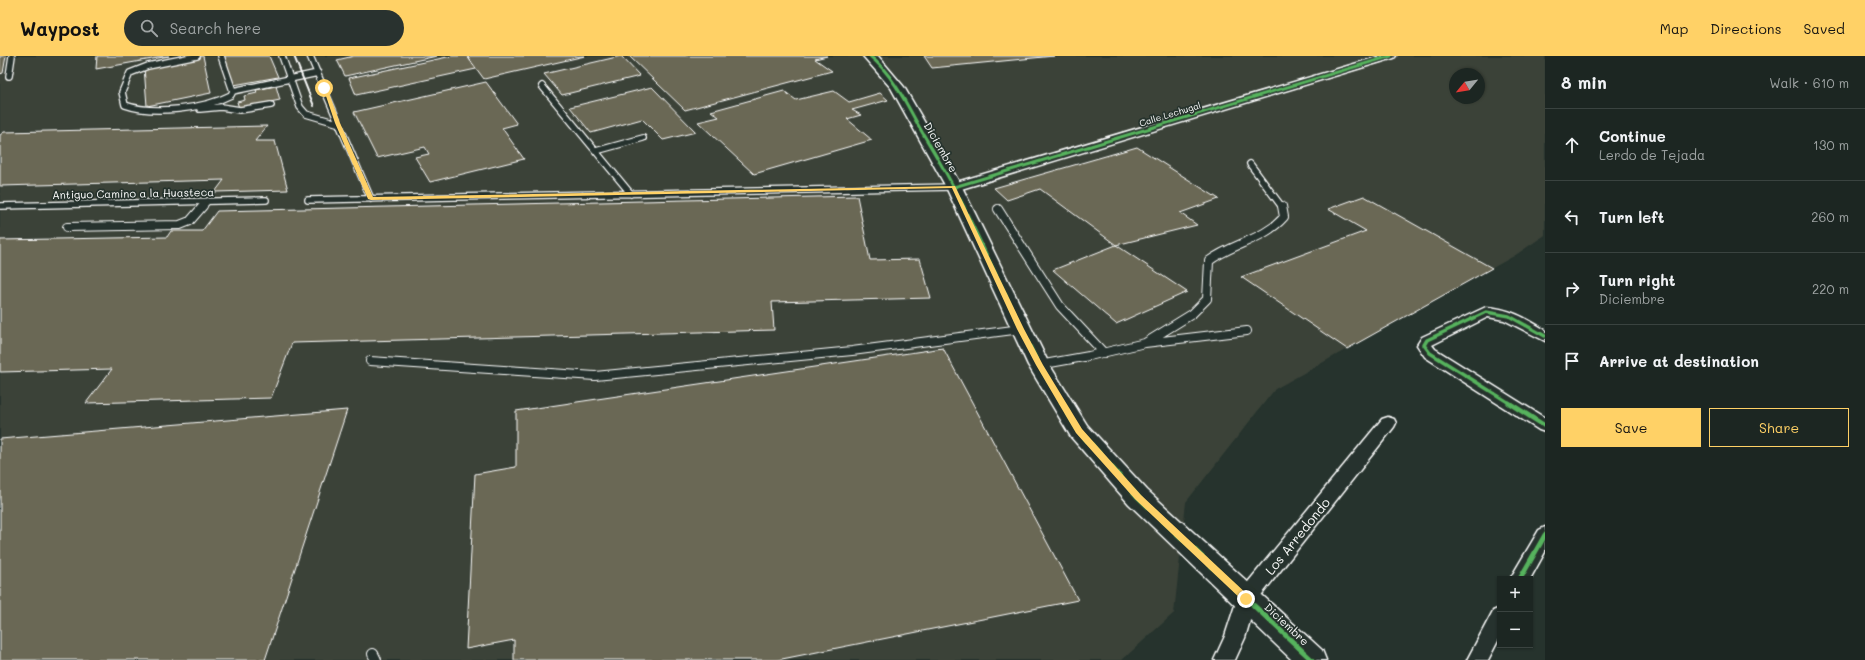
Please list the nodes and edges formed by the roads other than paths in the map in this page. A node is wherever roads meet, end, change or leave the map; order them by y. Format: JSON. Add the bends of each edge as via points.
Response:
{"nodes":[{"id":1,"x":12,"y":56,"type":"edge"},
{"id":2,"x":197,"y":56,"type":"edge"},
{"id":3,"x":221,"y":56,"type":"edge"},
{"id":4,"x":282,"y":56,"type":"edge"},
{"id":5,"x":310,"y":56,"type":"edge"},
{"id":6,"x":870,"y":56,"type":"edge"},
{"id":7,"x":1391,"y":56,"type":"edge"},
{"id":8,"x":318,"y":73,"type":"junction"},
{"id":9,"x":9,"y":76,"type":"dead end"},
{"id":10,"x":291,"y":79,"type":"junction"},
{"id":11,"x":542,"y":86,"type":"dead end"},
{"id":12,"x":232,"y":91,"type":"junction"},
{"id":13,"x":220,"y":100,"type":"junction"},
{"id":14,"x":271,"y":105,"type":"dead end"},
{"id":15,"x":221,"y":107,"type":"junction"},
{"id":16,"x":163,"y":112,"type":"junction"},
{"id":17,"x":337,"y":123,"type":"junction"},
{"id":18,"x":643,"y":138,"type":"dead end"},
{"id":19,"x":596,"y":152,"type":"junction"},
{"id":20,"x":1250,"y":164,"type":"dead end"},
{"id":21,"x":954,"y":187,"type":"junction"},
{"id":22,"x":631,"y":194,"type":"junction"},
{"id":23,"x":371,"y":199,"type":"junction"},
{"id":24,"x":266,"y":200,"type":"dead end"},
{"id":25,"x":308,"y":200,"type":"dead end"},
{"id":26,"x":208,"y":201,"type":"junction"},
{"id":27,"x":0,"y":206,"type":"edge"},
{"id":28,"x":998,"y":209,"type":"dead end"},
{"id":29,"x":67,"y":227,"type":"dead end"},
{"id":30,"x":1021,"y":329,"type":"junction"},
{"id":31,"x":1247,"y":331,"type":"dead end"},
{"id":32,"x":1545,"y":336,"type":"edge"},
{"id":33,"x":1145,"y":343,"type":"junction"},
{"id":34,"x":1104,"y":353,"type":"junction"},
{"id":35,"x":370,"y":361,"type":"dead end"},
{"id":36,"x":1039,"y":365,"type":"junction"},
{"id":37,"x":1388,"y":423,"type":"dead end"},
{"id":38,"x":1545,"y":426,"type":"edge"},
{"id":39,"x":1545,"y":535,"type":"edge"},
{"id":40,"x":1522,"y":576,"type":"edge"},
{"id":41,"x":1246,"y":599,"type":"junction"},
{"id":42,"x":1497,"y":623,"type":"edge"},
{"id":43,"x":1224,"y":660,"type":"edge"},
{"id":44,"x":1312,"y":660,"type":"edge"},
{"id":45,"x":1477,"y":660,"type":"edge"}],
"edges":[{"from":1,"to":9,"type":"lane"},
{"from":2,"to":16,"type":"lane","via":[[139,68],[130,73],[122,92],[125,105],[136,110]]},
{"from":3,"to":12,"type":"lane"},
{"from":4,"to":10,"type":"lane"},
{"from":5,"to":8,"type":"lane"},
{"from":6,"to":21,"type":"street","name":"Diciembre","via":[[897,87]]},
{"from":7,"to":21,"type":"street","name":"Calle Lechugal"},
{"from":8,"to":10,"type":"lane"},
{"from":8,"to":17,"type":"lane"},
{"from":10,"to":12,"type":"lane"},
{"from":10,"to":17,"type":"lane","via":[[300,107],[306,114]]},
{"from":11,"to":19,"type":"lane"},
{"from":12,"to":13,"type":"lane","via":[[231,95]]},
{"from":13,"to":15,"type":"lane"},
{"from":13,"to":16,"type":"lane"},
{"from":14,"to":15,"type":"lane","via":[[240,110]]},
{"from":15,"to":16,"type":"lane"},
{"from":17,"to":23,"type":"lane"},
{"from":18,"to":19,"type":"lane"},
{"from":19,"to":22,"type":"lane"},
{"from":20,"to":33,"type":"lane","via":[[1282,207],[1284,218],[1278,226],[1264,234],[1218,252],[1209,261],[1207,299],[1192,314]]},
{"from":21,"to":22,"type":"lane"},
{"from":21,"to":30,"type":"street","name":"Diciembre"},
{"from":22,"to":23,"type":"lane"},
{"from":23,"to":25,"type":"lane"},
{"from":24,"to":26,"type":"lane","name":"Antiguo Camino a la Huasteca"},
{"from":26,"to":27,"type":"lane","name":"Antiguo Camino a la Huasteca"},
{"from":26,"to":29,"type":"lane","via":[[190,221],[180,225]]},
{"from":28,"to":34,"type":"lane","via":[[1060,306]]},
{"from":30,"to":35,"type":"lane","via":[[852,351],[595,376]]},
{"from":30,"to":36,"type":"street","name":"Diciembre"},
{"from":31,"to":33,"type":"lane"},
{"from":32,"to":38,"type":"street","via":[[1510,316],[1486,312],[1427,340],[1424,345],[1430,353]]},
{"from":33,"to":34,"type":"lane"},
{"from":34,"to":36,"type":"lane"},
{"from":36,"to":41,"type":"street","name":"Diciembre","via":[[1079,431],[1106,463],[1138,497]]},
{"from":37,"to":41,"type":"street","name":"Los Arredondo"},
{"from":39,"to":40,"type":"street"},
{"from":41,"to":43,"type":"street","name":"Los Arredondo","via":[[1235,638]]},
{"from":41,"to":44,"type":"street","name":"Diciembre"},
{"from":42,"to":45,"type":"street"}]}
